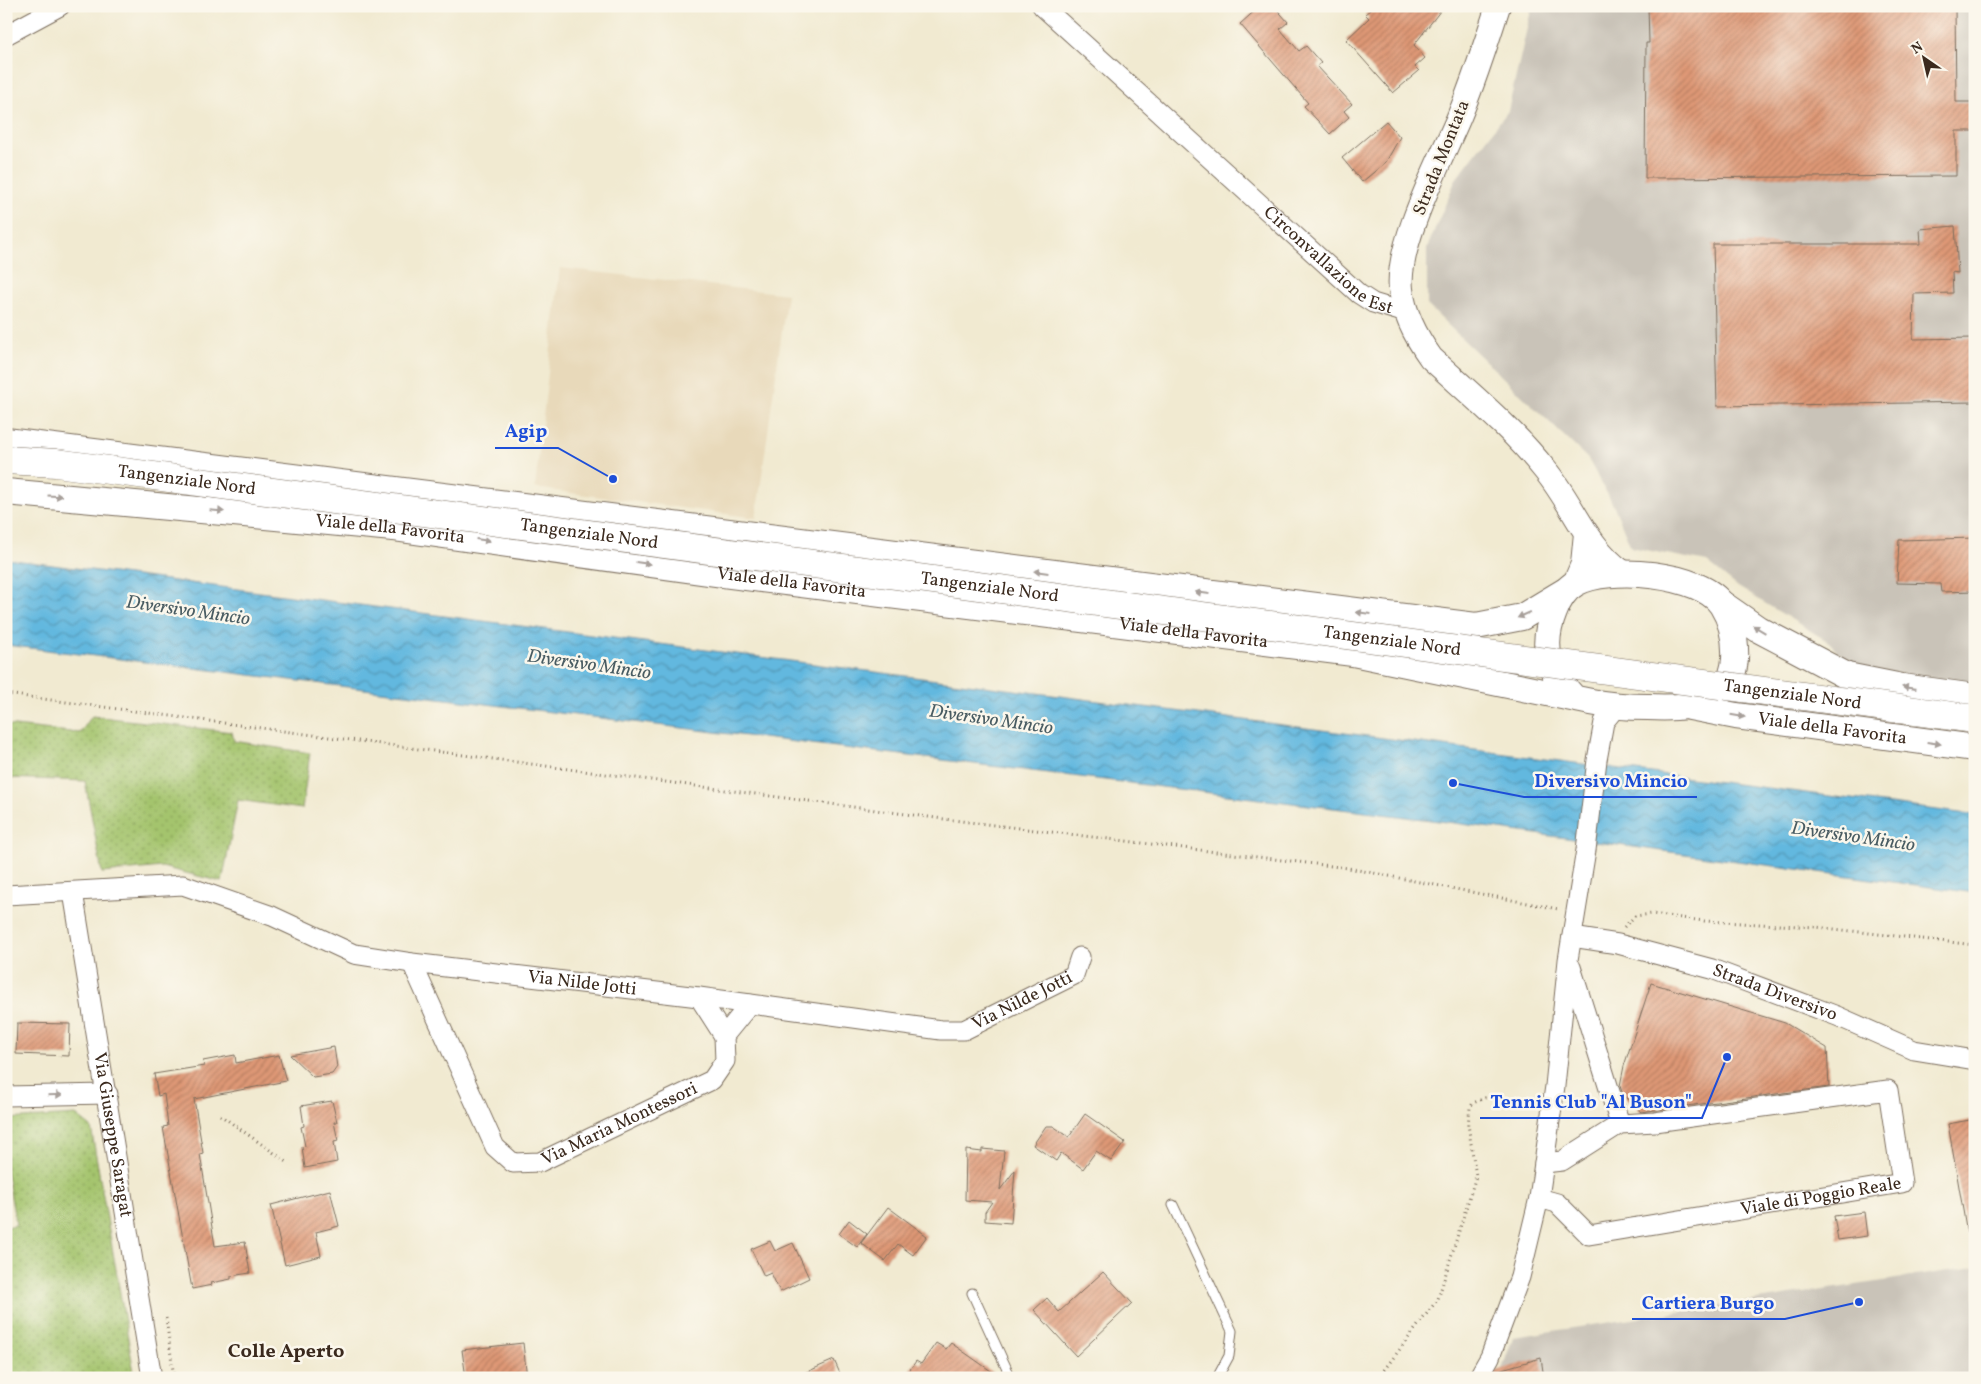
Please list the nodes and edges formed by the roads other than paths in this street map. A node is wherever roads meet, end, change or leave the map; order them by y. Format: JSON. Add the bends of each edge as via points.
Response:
{"nodes":[{"id":1,"x":60,"y":6,"type":"edge"},
{"id":2,"x":1042,"y":6,"type":"edge"},
{"id":3,"x":1498,"y":6,"type":"edge"},
{"id":4,"x":6,"y":35,"type":"edge"},
{"id":5,"x":1406,"y":312,"type":"junction"},
{"id":6,"x":6,"y":440,"type":"edge"},
{"id":7,"x":6,"y":460,"type":"edge"},
{"id":8,"x":6,"y":492,"type":"edge"},
{"id":9,"x":1586,"y":533,"type":"junction"},
{"id":10,"x":1622,"y":572,"type":"junction"},
{"id":11,"x":1570,"y":587,"type":"junction"},
{"id":12,"x":1720,"y":603,"type":"junction"},
{"id":13,"x":1975,"y":697,"type":"edge"},
{"id":14,"x":1596,"y":707,"type":"junction"},
{"id":15,"x":1690,"y":707,"type":"junction"},
{"id":16,"x":1975,"y":719,"type":"edge"},
{"id":17,"x":1975,"y":748,"type":"edge"},
{"id":18,"x":73,"y":892,"type":"junction"},
{"id":19,"x":6,"y":895,"type":"edge"},
{"id":20,"x":1572,"y":937,"type":"junction"},
{"id":21,"x":1080,"y":957,"type":"dead end"},
{"id":22,"x":1568,"y":960,"type":"junction"},
{"id":23,"x":412,"y":963,"type":"junction"},
{"id":24,"x":699,"y":997,"type":"junction"},
{"id":25,"x":750,"y":1004,"type":"junction"},
{"id":26,"x":724,"y":1036,"type":"junction"},
{"id":27,"x":1975,"y":1060,"type":"edge"},
{"id":28,"x":108,"y":1094,"type":"junction"},
{"id":29,"x":6,"y":1096,"type":"edge"},
{"id":30,"x":1620,"y":1124,"type":"junction"},
{"id":31,"x":1544,"y":1164,"type":"junction"},
{"id":32,"x":1539,"y":1198,"type":"junction"},
{"id":33,"x":1173,"y":1205,"type":"dead end"},
{"id":34,"x":972,"y":1293,"type":"dead end"},
{"id":35,"x":152,"y":1378,"type":"edge"},
{"id":36,"x":1011,"y":1378,"type":"edge"},
{"id":37,"x":1217,"y":1378,"type":"edge"},
{"id":38,"x":1478,"y":1378,"type":"edge"}],
"edges":[{"from":1,"to":4,"type":"street"},
{"from":2,"to":5,"type":"street","name":"Circonvallazione Est","via":[[1359,294],[1373,303]]},
{"from":3,"to":5,"type":"street","name":"Strada Montata","via":[[1481,60],[1407,246],[1401,288]]},
{"from":5,"to":9,"type":"street","name":"Circonvallazione Est","via":[[1431,358],[1530,453],[1565,497]]},
{"from":11,"to":6,"type":"main road","one_way":true,"via":[[1522,617],[1476,626]]},
{"from":7,"to":16,"type":"highway","name":"Tangenziale Nord","bridge":true,"via":[[66,465]]},
{"from":8,"to":14,"type":"main road","name":"Viale della Favorita","one_way":true,"via":[[393,528],[1352,653]]},
{"from":9,"to":10,"type":"street","name":"Circonvallazione Est","via":[[1603,557]]},
{"from":9,"to":11,"type":"street","via":[[1583,564]]},
{"from":10,"to":11,"type":"main road","via":[[1595,575]]},
{"from":10,"to":12,"type":"main road","via":[[1683,582],[1703,590]]},
{"from":11,"to":14,"type":"main road","via":[[1552,618],[1546,643],[1558,681]]},
{"from":13,"to":12,"type":"main road","one_way":true,"via":[[1847,676],[1758,629]]},
{"from":12,"to":15,"type":"main road","via":[[1734,634],[1734,665],[1719,693],[1704,704]]},
{"from":14,"to":15,"type":"main road"},
{"from":14,"to":20,"type":"street","via":[[1597,760]]},
{"from":15,"to":17,"type":"main road","name":"Viale della Favorita","one_way":true},
{"from":18,"to":19,"type":"street","name":"Via Nilde Jotti"},
{"from":18,"to":23,"type":"street","name":"Via Nilde Jotti","via":[[183,885],[272,916],[354,954]]},
{"from":18,"to":28,"type":"street","name":"Via Giuseppe Saragat"},
{"from":20,"to":22,"type":"street"},
{"from":20,"to":27,"type":"street","name":"Strada Diversivo","via":[[1618,944],[1712,969],[1837,1016],[1914,1050]]},
{"from":21,"to":25,"type":"street","name":"Via Nilde Jotti","via":[[1074,975],[964,1030],[941,1030]]},
{"from":22,"to":30,"type":"street"},
{"from":22,"to":31,"type":"street"},
{"from":23,"to":24,"type":"street","name":"Via Nilde Jotti"},
{"from":23,"to":26,"type":"street","name":"Via Maria Montessori","via":[[495,1147],[513,1164],[540,1162],[712,1080],[725,1061]]},
{"from":24,"to":25,"type":"street","name":"Via Nilde Jotti"},
{"from":24,"to":26,"type":"street"},
{"from":25,"to":26,"type":"street"},
{"from":29,"to":28,"type":"street","one_way":true},
{"from":28,"to":35,"type":"street","name":"Via Giuseppe Saragat"},
{"from":30,"to":31,"type":"street","name":"Viale di Poggio Reale","via":[[1562,1161]]},
{"from":30,"to":32,"type":"street","name":"Viale di Poggio Reale","via":[[1888,1090],[1902,1183],[1590,1235],[1557,1203]]},
{"from":31,"to":32,"type":"street"},
{"from":32,"to":38,"type":"street","via":[[1520,1277],[1490,1357]]},
{"from":33,"to":37,"type":"lane","via":[[1232,1331],[1229,1356]]},
{"from":34,"to":36,"type":"lane"}]}
